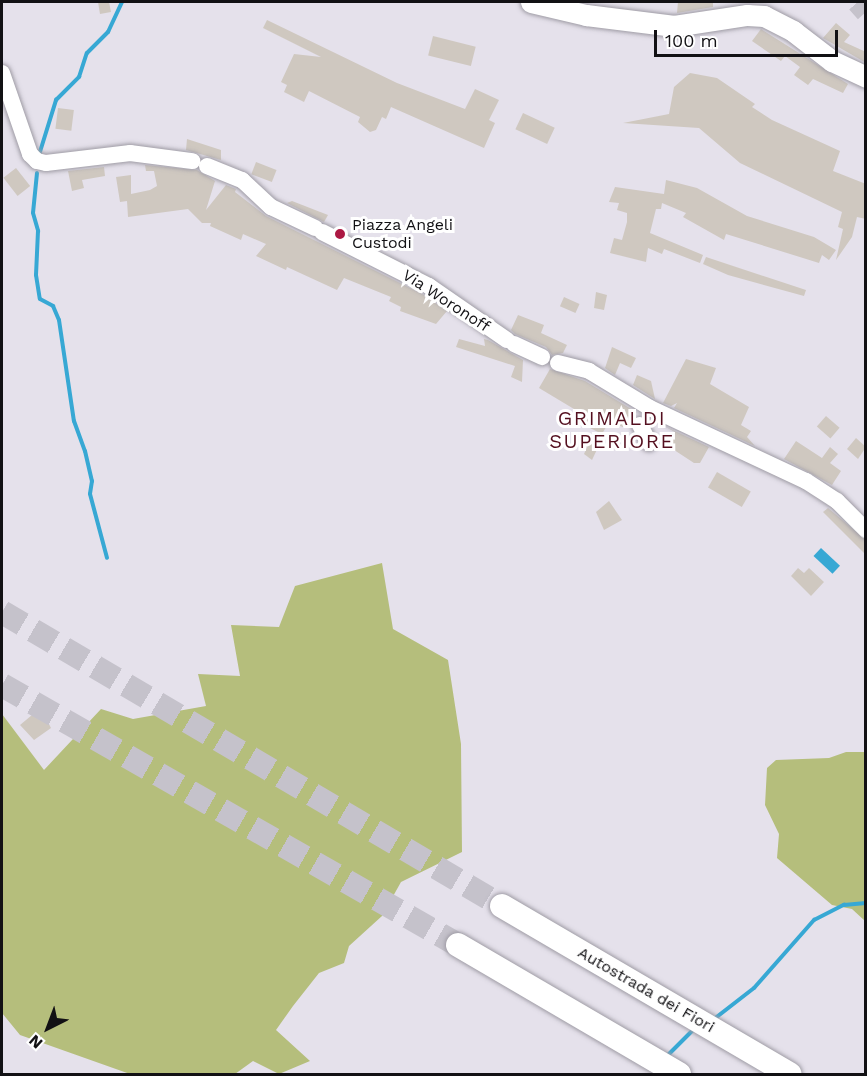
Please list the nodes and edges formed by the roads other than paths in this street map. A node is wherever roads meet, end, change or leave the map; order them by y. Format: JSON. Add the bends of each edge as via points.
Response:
{"nodes":[{"id":1,"x":531,"y":2,"type":"edge"},
{"id":2,"x":2,"y":73,"type":"edge"},
{"id":3,"x":866,"y":76,"type":"edge"},
{"id":4,"x":537,"y":356,"type":"dead end"},
{"id":5,"x":558,"y":363,"type":"dead end"},
{"id":6,"x":640,"y":425,"type":"dead end"},
{"id":7,"x":649,"y":443,"type":"dead end"},
{"id":8,"x":866,"y":530,"type":"edge"},
{"id":9,"x":502,"y":906,"type":"tunnel mouth"},
{"id":10,"x":459,"y":945,"type":"tunnel mouth"},
{"id":11,"x":679,"y":1074,"type":"edge"},
{"id":12,"x":790,"y":1074,"type":"edge"}],
"edges":[{"from":1,"to":3,"type":"main road","via":[[586,15],[674,26],[764,16],[786,26],[832,61]]},
{"from":2,"to":4,"type":"street","name":"Via Woronoff","via":[[30,154],[36,161],[130,153],[200,164],[242,180],[271,207],[429,286]]},
{"from":5,"to":8,"type":"street","via":[[589,371],[650,408],[806,481],[837,501]]},
{"from":6,"to":7,"type":"street"},
{"from":9,"to":12,"type":"highway","name":"Autostrada dei Fiori"},
{"from":10,"to":11,"type":"highway"}]}
